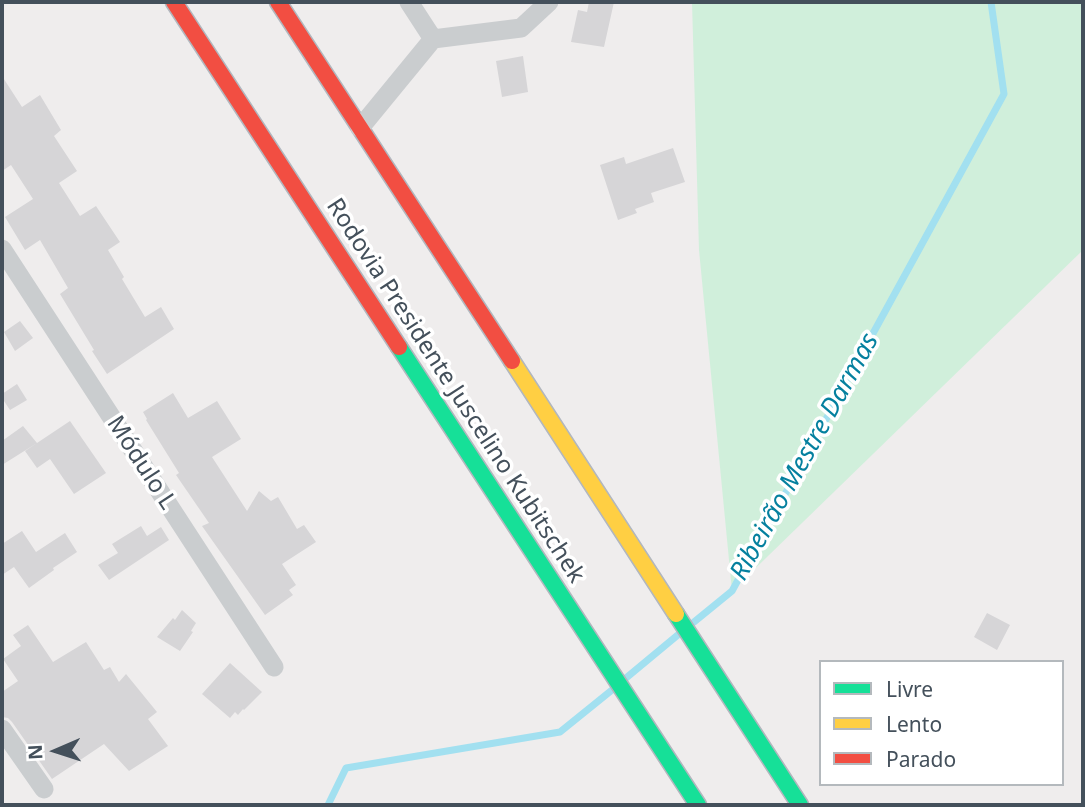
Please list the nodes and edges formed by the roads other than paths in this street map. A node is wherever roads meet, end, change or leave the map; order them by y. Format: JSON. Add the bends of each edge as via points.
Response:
{"nodes":[{"id":1,"x":174,"y":2,"type":"edge"},
{"id":2,"x":278,"y":2,"type":"edge"},
{"id":3,"x":408,"y":2,"type":"edge"},
{"id":4,"x":549,"y":2,"type":"edge"},
{"id":5,"x":433,"y":39,"type":"junction"},
{"id":6,"x":360,"y":128,"type":"junction"},
{"id":7,"x":2,"y":249,"type":"edge"},
{"id":8,"x":274,"y":667,"type":"dead end"},
{"id":9,"x":2,"y":729,"type":"edge"},
{"id":10,"x":44,"y":789,"type":"dead end"},
{"id":11,"x":698,"y":805,"type":"edge"},
{"id":12,"x":800,"y":805,"type":"edge"}],
"edges":[{"from":1,"to":11,"type":"highway","name":"Rodovia Presidente Juscelino Kubitschek"},
{"from":2,"to":6,"type":"highway"},
{"from":3,"to":5,"type":"street"},
{"from":4,"to":5,"type":"street","via":[[521,28]]},
{"from":5,"to":6,"type":"street"},
{"from":6,"to":12,"type":"highway"},
{"from":7,"to":8,"type":"street","name":"Módulo L"},
{"from":9,"to":10,"type":"street"}]}
